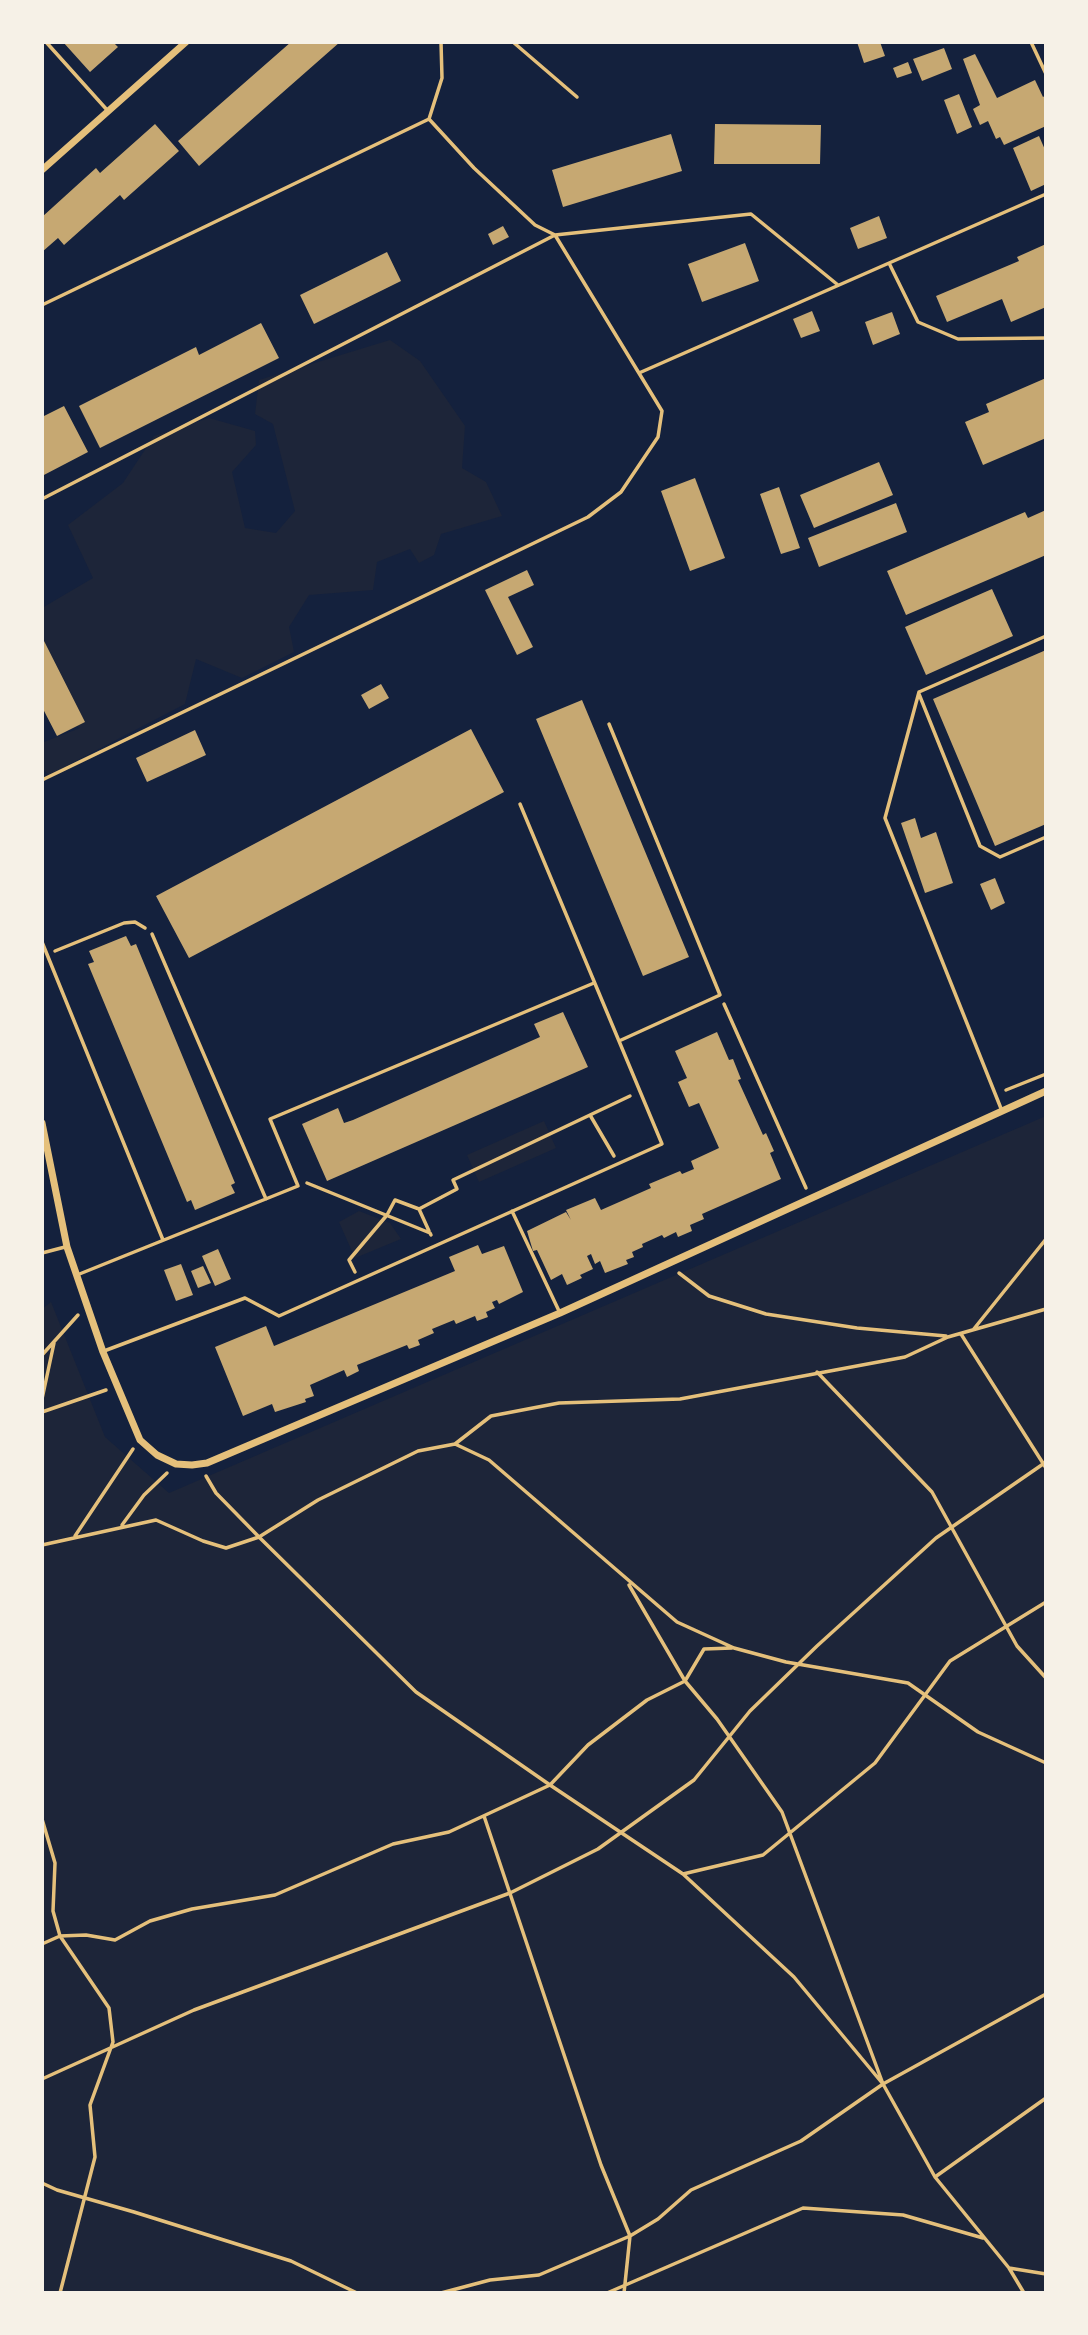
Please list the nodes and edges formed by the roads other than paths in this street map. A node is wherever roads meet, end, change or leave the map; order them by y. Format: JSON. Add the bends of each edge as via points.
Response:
{"nodes":[{"id":1,"x":46,"y":42,"type":"edge"},
{"id":2,"x":186,"y":42,"type":"edge"},
{"id":3,"x":441,"y":42,"type":"edge"},
{"id":4,"x":513,"y":42,"type":"edge"},
{"id":5,"x":1031,"y":42,"type":"edge"},
{"id":6,"x":1046,"y":74,"type":"edge"},
{"id":7,"x":577,"y":97,"type":"dead end"},
{"id":8,"x":108,"y":111,"type":"junction"},
{"id":9,"x":429,"y":120,"type":"junction"},
{"id":10,"x":42,"y":170,"type":"edge"},
{"id":11,"x":1046,"y":194,"type":"edge"},
{"id":12,"x":555,"y":235,"type":"junction"},
{"id":13,"x":889,"y":263,"type":"junction"},
{"id":14,"x":838,"y":285,"type":"junction"},
{"id":15,"x":42,"y":305,"type":"edge"},
{"id":16,"x":1046,"y":338,"type":"edge"},
{"id":17,"x":639,"y":373,"type":"junction"},
{"id":18,"x":42,"y":499,"type":"edge"},
{"id":19,"x":1046,"y":636,"type":"edge"},
{"id":20,"x":919,"y":692,"type":"junction"},
{"id":21,"x":609,"y":724,"type":"dead end"},
{"id":22,"x":42,"y":780,"type":"edge"},
{"id":23,"x":520,"y":804,"type":"dead end"},
{"id":24,"x":1046,"y":837,"type":"edge"},
{"id":25,"x":152,"y":934,"type":"road end"},
{"id":26,"x":42,"y":942,"type":"edge"},
{"id":27,"x":595,"y":983,"type":"junction"},
{"id":28,"x":619,"y":1041,"type":"junction"},
{"id":29,"x":1046,"y":1091,"type":"edge"},
{"id":30,"x":1002,"y":1111,"type":"junction"},
{"id":31,"x":42,"y":1122,"type":"edge"},
{"id":32,"x":266,"y":1199,"type":"junction"},
{"id":33,"x":512,"y":1211,"type":"junction"},
{"id":34,"x":163,"y":1240,"type":"junction"},
{"id":35,"x":67,"y":1247,"type":"junction"},
{"id":36,"x":42,"y":1253,"type":"edge"},
{"id":37,"x":77,"y":1275,"type":"junction"},
{"id":38,"x":560,"y":1313,"type":"junction"},
{"id":39,"x":103,"y":1352,"type":"junction"}],
"edges":[{"from":1,"to":8,"type":"lane"},
{"from":2,"to":8,"type":"street"},
{"from":3,"to":9,"type":"lane","via":[[442,78]]},
{"from":4,"to":7,"type":"lane"},
{"from":5,"to":6,"type":"lane"},
{"from":8,"to":10,"type":"street"},
{"from":9,"to":12,"type":"lane","via":[[525,215]]},
{"from":9,"to":15,"type":"lane"},
{"from":11,"to":13,"type":"lane"},
{"from":12,"to":14,"type":"lane","via":[[751,214]]},
{"from":12,"to":17,"type":"lane"},
{"from":12,"to":18,"type":"lane"},
{"from":13,"to":14,"type":"lane"},
{"from":13,"to":16,"type":"lane","via":[[918,321],[958,339]]},
{"from":14,"to":17,"type":"lane"},
{"from":17,"to":22,"type":"lane","via":[[662,411],[658,437],[621,492],[588,517]]},
{"from":19,"to":20,"type":"lane"},
{"from":20,"to":24,"type":"lane","via":[[979,846],[1000,857]]},
{"from":20,"to":30,"type":"lane","via":[[885,818]]},
{"from":21,"to":28,"type":"lane","via":[[720,995]]},
{"from":23,"to":27,"type":"lane"},
{"from":25,"to":32,"type":"lane"},
{"from":26,"to":34,"type":"lane"},
{"from":27,"to":28,"type":"lane"},
{"from":27,"to":32,"type":"lane","via":[[270,1119],[298,1186]]},
{"from":28,"to":33,"type":"lane","via":[[662,1144]]},
{"from":29,"to":30,"type":"street"},
{"from":30,"to":38,"type":"street"},
{"from":31,"to":35,"type":"street"},
{"from":32,"to":34,"type":"lane"},
{"from":33,"to":38,"type":"lane"},
{"from":33,"to":39,"type":"lane","via":[[279,1317],[245,1298]]},
{"from":34,"to":37,"type":"lane"},
{"from":35,"to":36,"type":"lane"},
{"from":35,"to":37,"type":"street"},
{"from":37,"to":39,"type":"street"},
{"from":38,"to":39,"type":"street","via":[[207,1463],[192,1465],[176,1464],[139,1440]]}]}
